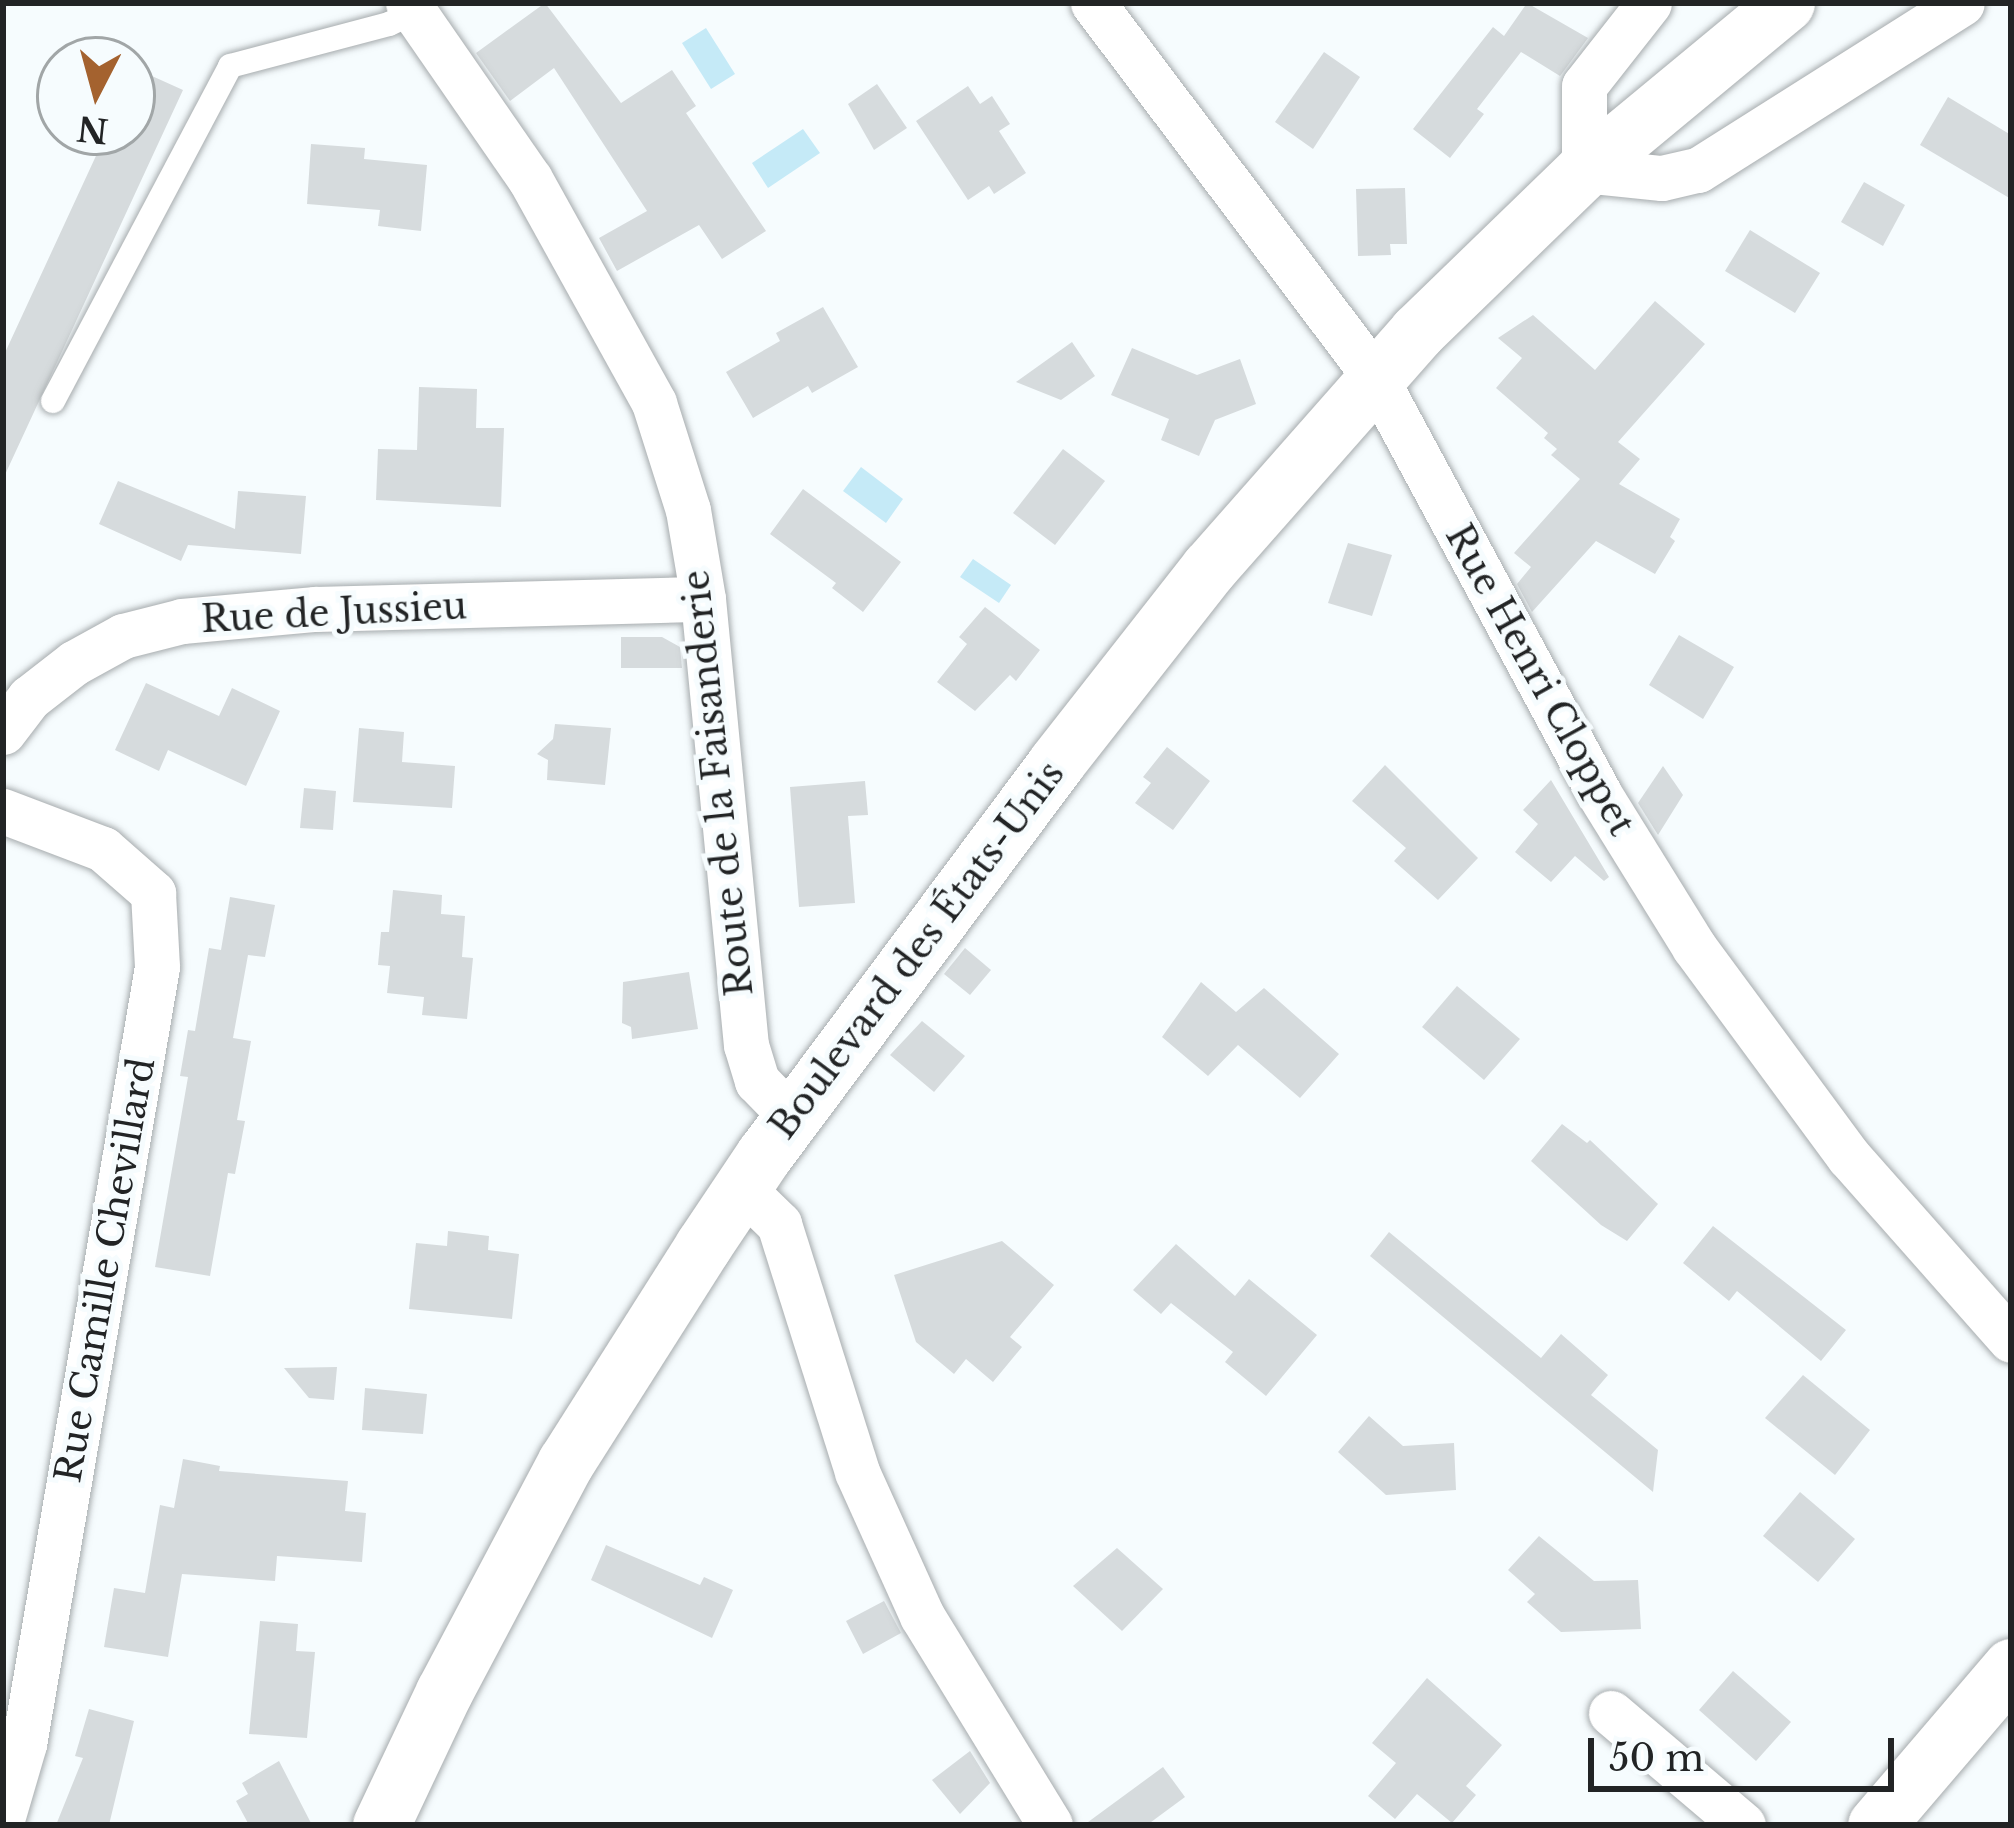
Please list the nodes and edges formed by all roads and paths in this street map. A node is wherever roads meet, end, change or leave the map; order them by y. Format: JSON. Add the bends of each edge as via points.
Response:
{"nodes":[{"id":1,"x":1093,"y":3,"type":"edge"},
{"id":2,"x":1649,"y":3,"type":"edge"},
{"id":3,"x":1786,"y":3,"type":"edge"},
{"id":4,"x":1963,"y":3,"type":"edge"},
{"id":5,"x":411,"y":7,"type":"edge"},
{"id":6,"x":1584,"y":170,"type":"junction"},
{"id":7,"x":1375,"y":377,"type":"junction"},
{"id":8,"x":53,"y":401,"type":"dead end"},
{"id":9,"x":703,"y":598,"type":"junction"},
{"id":10,"x":3,"y":733,"type":"edge"},
{"id":11,"x":3,"y":811,"type":"edge"},
{"id":12,"x":792,"y":1117,"type":"junction"},
{"id":13,"x":742,"y":1188,"type":"junction"},
{"id":14,"x":2011,"y":1340,"type":"edge"},
{"id":15,"x":2011,"y":1667,"type":"edge"},
{"id":16,"x":1611,"y":1713,"type":"dead end"},
{"id":17,"x":3,"y":1816,"type":"edge"},
{"id":18,"x":381,"y":1825,"type":"edge"},
{"id":19,"x":1050,"y":1825,"type":"edge"},
{"id":20,"x":1743,"y":1825,"type":"edge"},
{"id":21,"x":1876,"y":1825,"type":"edge"}],
"edges":[{"from":1,"to":7,"type":"street","name":"Rue Henri Cloppet"},
{"from":2,"to":6,"type":"street","via":[[1583,86]]},
{"from":3,"to":6,"type":"street","name":"Boulevard des États-Unis"},
{"from":4,"to":6,"type":"street","via":[[1698,170],[1662,178]]},
{"from":5,"to":8,"type":"lane","via":[[389,24],[230,66]]},
{"from":5,"to":9,"type":"street","name":"Route de la Faisanderie","via":[[530,179],[653,403],[688,510]]},
{"from":6,"to":7,"type":"street","name":"Boulevard des États-Unis"},
{"from":7,"to":12,"type":"street","name":"Boulevard des États-Unis","via":[[1209,568]]},
{"from":7,"to":14,"type":"street","name":"Rue Henri Cloppet","via":[[1598,791],[1694,946],[1849,1157]]},
{"from":9,"to":10,"type":"street","name":"Rue de Jussieu","via":[[292,610],[182,621],[123,637],[74,663],[29,698]]},
{"from":9,"to":12,"type":"street","name":"Route de la Faisanderie","via":[[746,1045],[757,1081]]},
{"from":11,"to":17,"type":"street","name":"Rue Camille Chevillard","via":[[103,849],[153,893],[157,967],[24,1744]]},
{"from":12,"to":13,"type":"street","name":"Boulevard des États-Unis"},
{"from":13,"to":18,"type":"street","name":"Boulevard des États-Unis","via":[[566,1462]]},
{"from":13,"to":19,"type":"street","via":[[779,1224],[857,1472],[922,1616]]},
{"from":15,"to":21,"type":"street"},
{"from":16,"to":20,"type":"street"}]}
